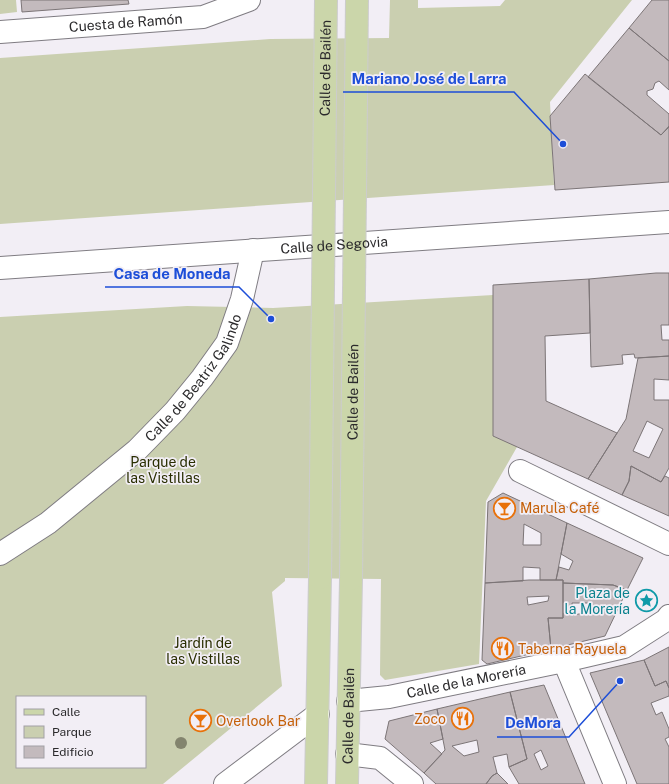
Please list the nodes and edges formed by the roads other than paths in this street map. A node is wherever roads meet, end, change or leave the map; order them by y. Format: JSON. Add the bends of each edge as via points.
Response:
{"nodes":[{"id":1,"x":249,"y":0,"type":"edge"},
{"id":2,"x":326,"y":0,"type":"edge"},
{"id":3,"x":357,"y":0,"type":"edge"},
{"id":4,"x":0,"y":32,"type":"edge"},
{"id":5,"x":669,"y":222,"type":"edge"},
{"id":6,"x":253,"y":250,"type":"junction"},
{"id":7,"x":0,"y":268,"type":"edge"},
{"id":8,"x":520,"y":471,"type":"dead end"},
{"id":9,"x":669,"y":544,"type":"edge"},
{"id":10,"x":0,"y":554,"type":"edge"},
{"id":11,"x":668,"y":619,"type":"edge"},
{"id":12,"x":564,"y":661,"type":"junction"},
{"id":13,"x":348,"y":701,"type":"junction"},
{"id":14,"x":318,"y":714,"type":"junction"},
{"id":15,"x":347,"y":754,"type":"junction"},
{"id":16,"x":225,"y":784,"type":"edge"},
{"id":17,"x":316,"y":784,"type":"edge"},
{"id":18,"x":347,"y":784,"type":"edge"},
{"id":19,"x":412,"y":784,"type":"edge"},
{"id":20,"x":615,"y":784,"type":"edge"}],
"edges":[{"from":1,"to":4,"type":"street","name":"Cuesta de Ramón","via":[[203,17]]},
{"from":2,"to":14,"type":"main road","name":"Calle de Bailén","bridge":true},
{"from":3,"to":13,"type":"main road","name":"Calle de Bailén","bridge":true},
{"from":5,"to":6,"type":"street","name":"Calle de Segovia"},
{"from":6,"to":7,"type":"street","name":"Calle de Segovia"},
{"from":6,"to":10,"type":"street","name":"Calle de Beatriz Galindo","via":[[242,299],[227,343],[175,411],[137,450],[54,518]]},
{"from":8,"to":9,"type":"street"},
{"from":11,"to":12,"type":"street","name":"Calle de la Morería","via":[[624,646]]},
{"from":12,"to":13,"type":"street","name":"Calle de la Morería","via":[[389,697]]},
{"from":12,"to":20,"type":"street"},
{"from":13,"to":15,"type":"main road","name":"Calle de Bailén"},
{"from":14,"to":16,"type":"street"},
{"from":14,"to":17,"type":"main road","name":"Calle de Bailén"},
{"from":15,"to":18,"type":"main road","name":"Calle de Bailén"},
{"from":15,"to":19,"type":"street","via":[[380,758]]}]}
